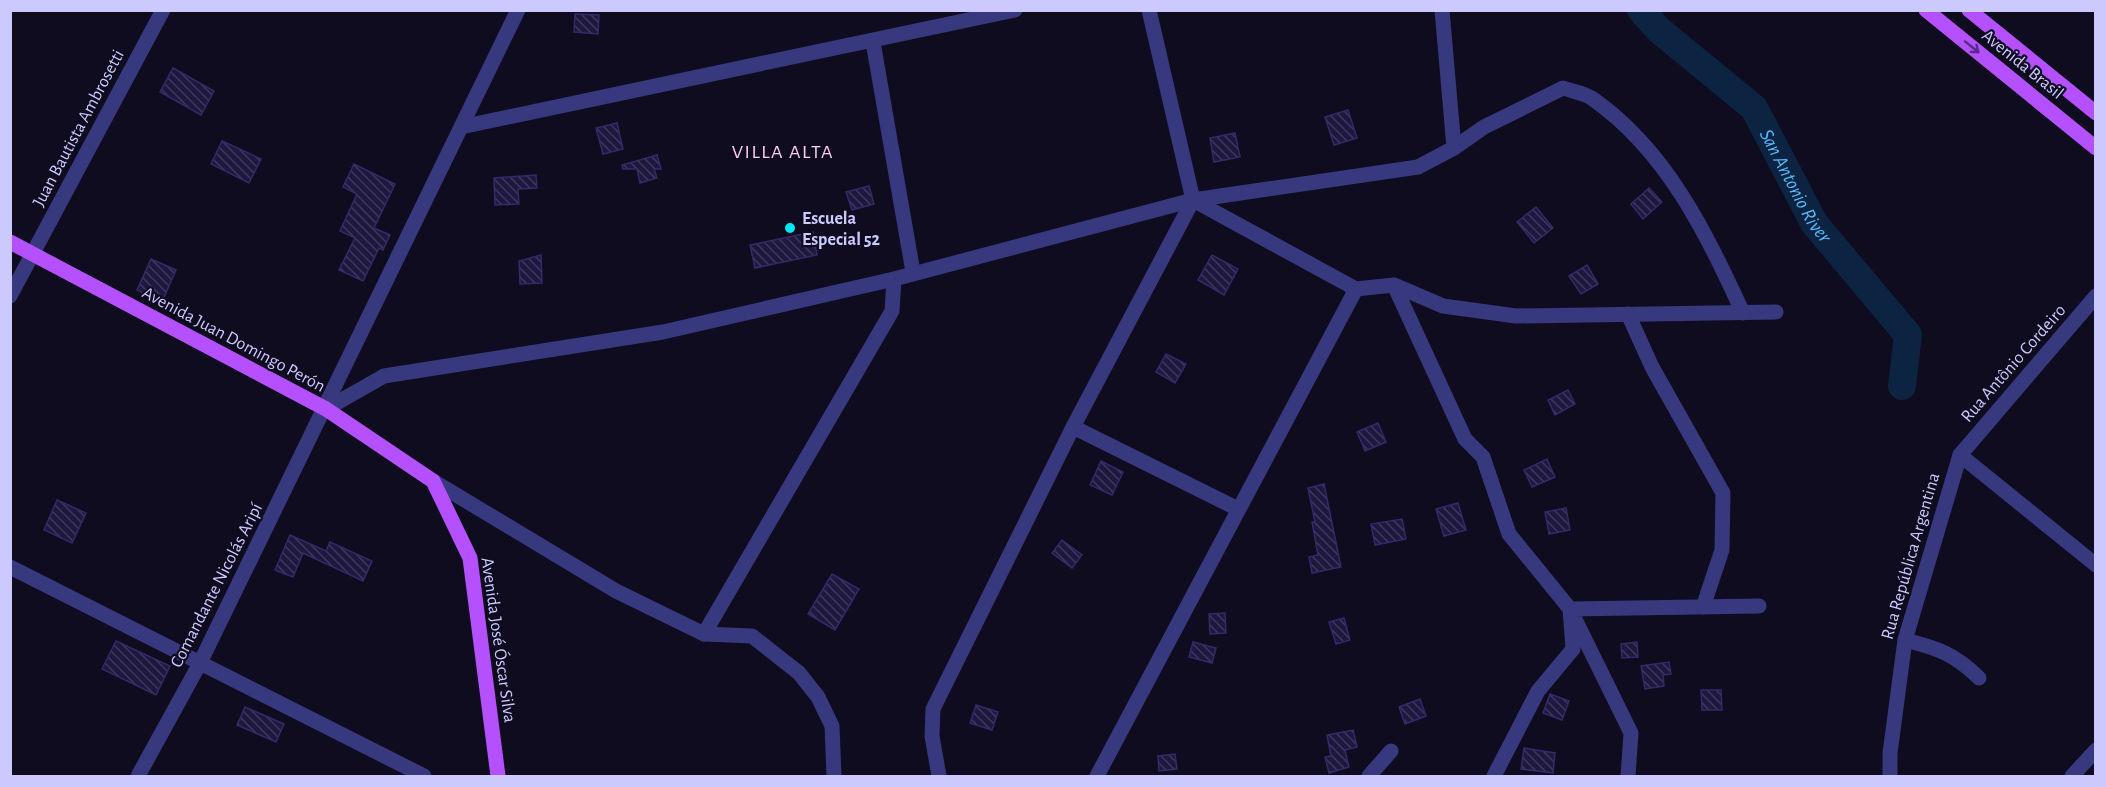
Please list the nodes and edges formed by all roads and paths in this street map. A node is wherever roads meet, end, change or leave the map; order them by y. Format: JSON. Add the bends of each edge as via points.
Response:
{"nodes":[{"id":1,"x":163,"y":10,"type":"edge"},
{"id":2,"x":518,"y":10,"type":"edge"},
{"id":3,"x":1015,"y":10,"type":"edge"},
{"id":4,"x":1149,"y":10,"type":"edge"},
{"id":5,"x":1442,"y":10,"type":"edge"},
{"id":6,"x":1926,"y":10,"type":"edge"},
{"id":7,"x":1969,"y":10,"type":"edge"},
{"id":8,"x":873,"y":42,"type":"junction"},
{"id":9,"x":2096,"y":113,"type":"edge"},
{"id":10,"x":461,"y":127,"type":"junction"},
{"id":11,"x":1454,"y":148,"type":"junction"},
{"id":12,"x":2096,"y":148,"type":"edge"},
{"id":13,"x":1192,"y":200,"type":"junction"},
{"id":14,"x":10,"y":242,"type":"edge"},
{"id":15,"x":33,"y":253,"type":"junction"},
{"id":16,"x":913,"y":272,"type":"junction"},
{"id":17,"x":894,"y":279,"type":"junction"},
{"id":18,"x":1394,"y":285,"type":"junction"},
{"id":19,"x":1356,"y":289,"type":"junction"},
{"id":20,"x":10,"y":296,"type":"edge"},
{"id":21,"x":2096,"y":296,"type":"edge"},
{"id":22,"x":1776,"y":312,"type":"dead end"},
{"id":23,"x":1743,"y":313,"type":"junction"},
{"id":24,"x":1628,"y":314,"type":"junction"},
{"id":25,"x":326,"y":410,"type":"junction"},
{"id":26,"x":1073,"y":427,"type":"junction"},
{"id":27,"x":1960,"y":455,"type":"junction"},
{"id":28,"x":433,"y":481,"type":"junction"},
{"id":29,"x":1238,"y":509,"type":"junction"},
{"id":30,"x":2096,"y":565,"type":"edge"},
{"id":31,"x":10,"y":567,"type":"edge"},
{"id":32,"x":1759,"y":606,"type":"dead end"},
{"id":33,"x":1703,"y":607,"type":"junction"},
{"id":34,"x":1570,"y":609,"type":"junction"},
{"id":35,"x":704,"y":634,"type":"junction"},
{"id":36,"x":1905,"y":640,"type":"junction"},
{"id":37,"x":199,"y":665,"type":"junction"},
{"id":38,"x":1979,"y":678,"type":"dead end"},
{"id":39,"x":2096,"y":750,"type":"edge"},
{"id":40,"x":1391,"y":751,"type":"dead end"},
{"id":41,"x":138,"y":777,"type":"edge"},
{"id":42,"x":424,"y":777,"type":"edge"},
{"id":43,"x":498,"y":777,"type":"edge"},
{"id":44,"x":834,"y":777,"type":"edge"},
{"id":45,"x":939,"y":777,"type":"edge"},
{"id":46,"x":1097,"y":777,"type":"edge"},
{"id":47,"x":1369,"y":777,"type":"edge"},
{"id":48,"x":1494,"y":777,"type":"edge"},
{"id":49,"x":1628,"y":777,"type":"edge"},
{"id":50,"x":1890,"y":777,"type":"edge"},
{"id":51,"x":2072,"y":777,"type":"edge"}],
"edges":[{"from":1,"to":15,"type":"street","name":"Juan Bautista Ambrosetti"},
{"from":2,"to":10,"type":"street","name":"Comandante Nicolás Aripí"},
{"from":3,"to":8,"type":"street"},
{"from":4,"to":13,"type":"street"},
{"from":5,"to":11,"type":"street"},
{"from":6,"to":12,"type":"main road","name":"Avenida Brasil","one_way":true},
{"from":7,"to":9,"type":"main road","name":"Avenida Brasil"},
{"from":8,"to":10,"type":"street"},
{"from":8,"to":16,"type":"street"},
{"from":10,"to":25,"type":"street","name":"Comandante Nicolás Aripí"},
{"from":11,"to":13,"type":"street","via":[[1418,167]]},
{"from":11,"to":23,"type":"street","via":[[1484,127],[1563,88],[1591,98],[1650,149],[1702,227]]},
{"from":13,"to":16,"type":"street"},
{"from":13,"to":19,"type":"street"},
{"from":13,"to":26,"type":"street"},
{"from":14,"to":15,"type":"main road","name":"Avenida Juan Domingo Perón"},
{"from":15,"to":20,"type":"street","name":"Juan Bautista Ambrosetti"},
{"from":15,"to":25,"type":"main road","name":"Avenida Juan Domingo Perón"},
{"from":16,"to":17,"type":"street"},
{"from":17,"to":25,"type":"street","via":[[663,332],[384,376]]},
{"from":17,"to":35,"type":"street","via":[[892,311]]},
{"from":18,"to":19,"type":"street"},
{"from":18,"to":24,"type":"street","via":[[1443,306],[1516,316]]},
{"from":18,"to":34,"type":"street","via":[[1465,439],[1483,457],[1509,534]]},
{"from":19,"to":29,"type":"street"},
{"from":21,"to":27,"type":"street","name":"Rua Antônio Cordeiro"},
{"from":22,"to":23,"type":"street"},
{"from":23,"to":24,"type":"street"},
{"from":24,"to":33,"type":"street","via":[[1652,367],[1723,493],[1722,550]]},
{"from":25,"to":28,"type":"main road","name":"Avenida Juan Domingo Perón"},
{"from":25,"to":37,"type":"street","name":"Comandante Nicolás Aripí"},
{"from":26,"to":29,"type":"street"},
{"from":26,"to":45,"type":"street","via":[[933,709],[932,736]]},
{"from":27,"to":30,"type":"street"},
{"from":27,"to":36,"type":"street","name":"Rua República Argentina"},
{"from":28,"to":35,"type":"street","via":[[616,591]]},
{"from":28,"to":43,"type":"main road","name":"Avenida José Óscar Silva","via":[[470,558]]},
{"from":29,"to":46,"type":"street"},
{"from":31,"to":37,"type":"street"},
{"from":32,"to":33,"type":"street"},
{"from":33,"to":34,"type":"street"},
{"from":34,"to":48,"type":"street","via":[[1573,649],[1538,691]]},
{"from":34,"to":49,"type":"street","via":[[1631,733]]},
{"from":35,"to":44,"type":"street","via":[[752,636],[799,673],[818,697],[831,726]]},
{"from":36,"to":38,"type":"street","via":[[1938,648],[1964,663]]},
{"from":36,"to":50,"type":"street","name":"Rua República Argentina"},
{"from":37,"to":41,"type":"street","name":"Comandante Nicolás Aripí"},
{"from":37,"to":42,"type":"street"},
{"from":39,"to":51,"type":"street"},
{"from":40,"to":47,"type":"street"}]}
